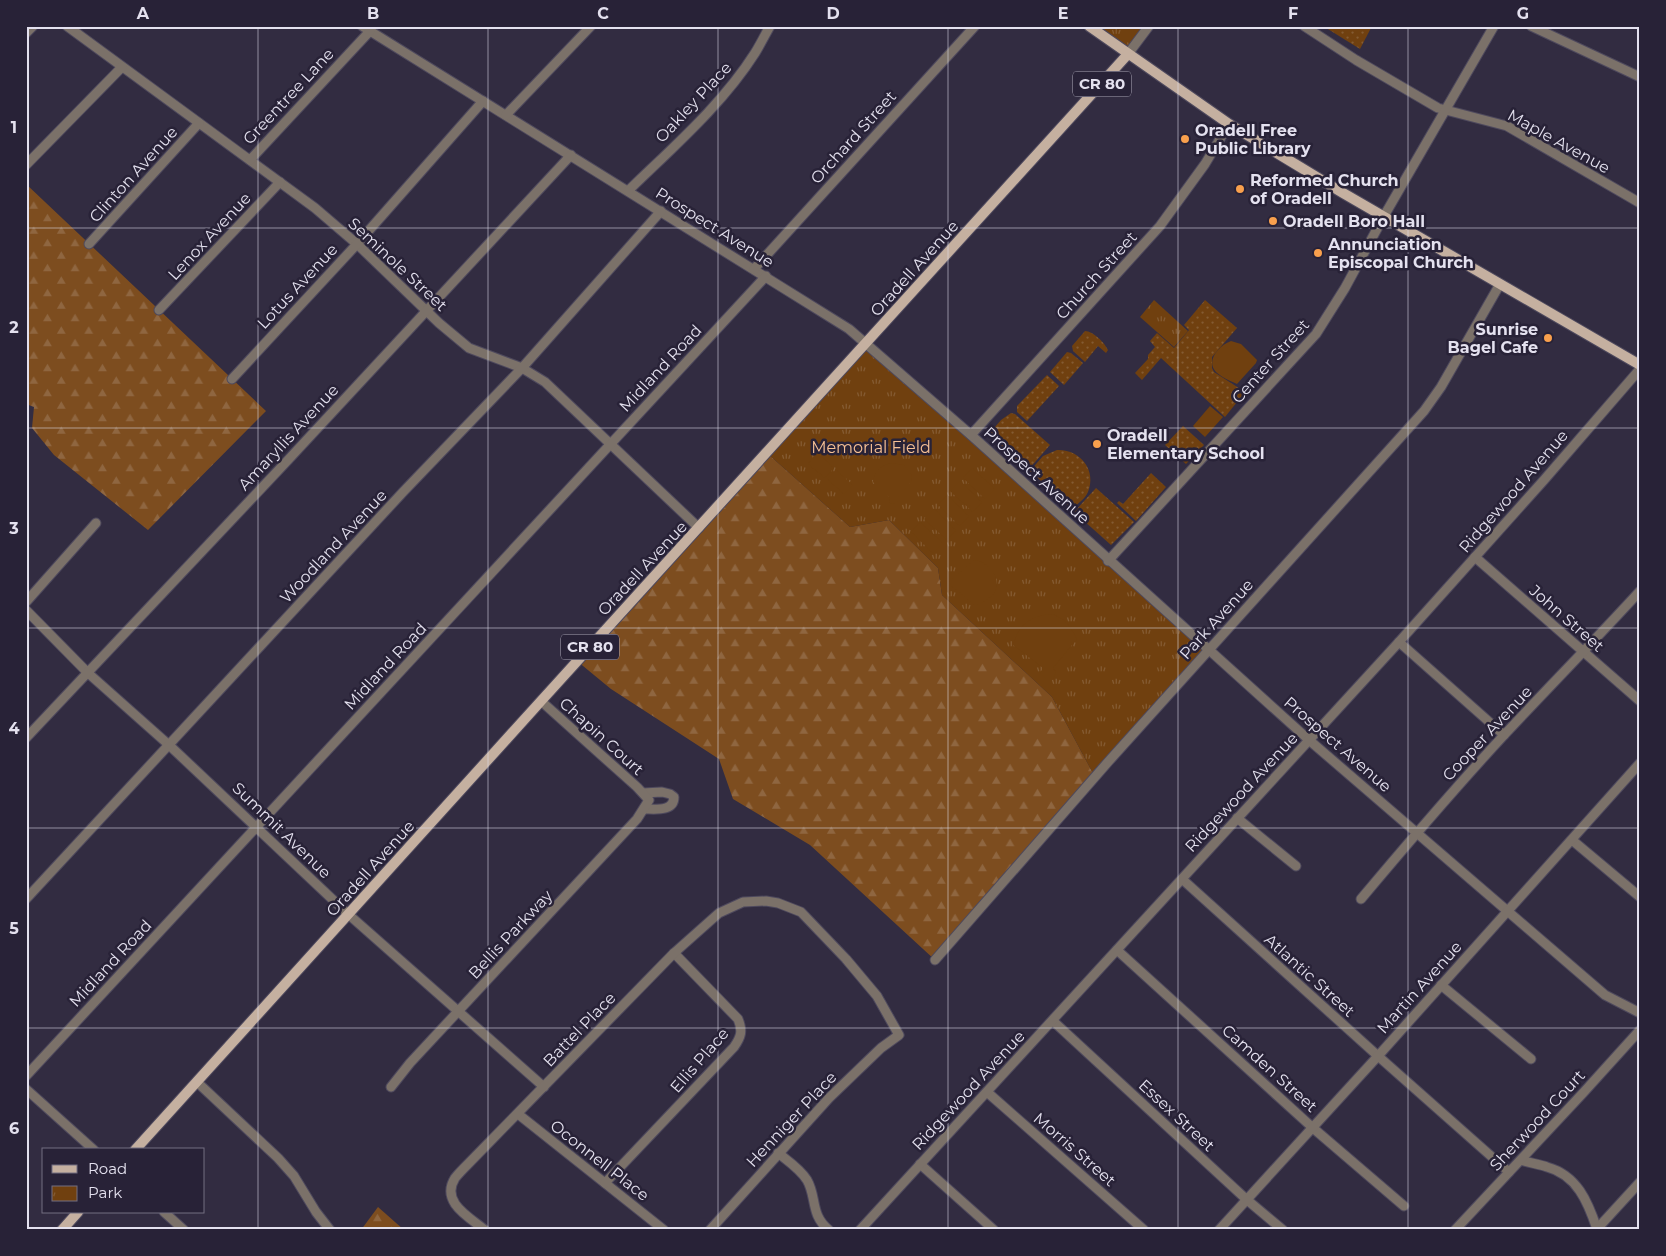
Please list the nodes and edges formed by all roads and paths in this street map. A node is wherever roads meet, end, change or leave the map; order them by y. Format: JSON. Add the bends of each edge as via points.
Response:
{"nodes":[{"id":1,"x":33,"y":26,"type":"edge"},
{"id":2,"x":67,"y":26,"type":"edge"},
{"id":3,"x":591,"y":26,"type":"edge"},
{"id":4,"x":770,"y":26,"type":"edge"},
{"id":5,"x":975,"y":26,"type":"edge"},
{"id":6,"x":1089,"y":26,"type":"edge"},
{"id":7,"x":1149,"y":26,"type":"edge"},
{"id":8,"x":1304,"y":26,"type":"edge"},
{"id":9,"x":1494,"y":26,"type":"edge"},
{"id":10,"x":1532,"y":26,"type":"edge"},
{"id":11,"x":366,"y":29,"type":"edge"},
{"id":12,"x":26,"y":33,"type":"edge"},
{"id":13,"x":1128,"y":54,"type":"junction"},
{"id":14,"x":122,"y":67,"type":"junction"},
{"id":15,"x":1640,"y":77,"type":"edge"},
{"id":16,"x":483,"y":101,"type":"junction"},
{"id":17,"x":1446,"y":111,"type":"junction"},
{"id":18,"x":506,"y":115,"type":"junction"},
{"id":19,"x":200,"y":124,"type":"junction"},
{"id":20,"x":1229,"y":124,"type":"junction"},
{"id":21,"x":570,"y":155,"type":"junction"},
{"id":22,"x":250,"y":160,"type":"junction"},
{"id":23,"x":26,"y":165,"type":"edge"},
{"id":24,"x":280,"y":182,"type":"junction"},
{"id":25,"x":628,"y":191,"type":"junction"},
{"id":26,"x":1640,"y":204,"type":"edge"},
{"id":27,"x":661,"y":211,"type":"junction"},
{"id":28,"x":1384,"y":216,"type":"junction"},
{"id":29,"x":89,"y":244,"type":"dead end"},
{"id":30,"x":357,"y":244,"type":"junction"},
{"id":31,"x":754,"y":269,"type":"junction"},
{"id":32,"x":766,"y":276,"type":"junction"},
{"id":33,"x":1500,"y":284,"type":"junction"},
{"id":34,"x":159,"y":310,"type":"dead end"},
{"id":35,"x":426,"y":311,"type":"junction"},
{"id":36,"x":865,"y":343,"type":"junction"},
{"id":37,"x":1640,"y":365,"type":"edge"},
{"id":38,"x":522,"y":368,"type":"junction"},
{"id":39,"x":1640,"y":369,"type":"edge"},
{"id":40,"x":232,"y":379,"type":"dead end"},
{"id":41,"x":970,"y":435,"type":"junction"},
{"id":42,"x":610,"y":443,"type":"junction"},
{"id":43,"x":96,"y":523,"type":"dead end"},
{"id":44,"x":699,"y":528,"type":"junction"},
{"id":45,"x":1475,"y":556,"type":"junction"},
{"id":46,"x":1108,"y":561,"type":"junction"},
{"id":47,"x":1640,"y":591,"type":"edge"},
{"id":48,"x":26,"y":602,"type":"edge"},
{"id":49,"x":26,"y":610,"type":"edge"},
{"id":50,"x":1399,"y":642,"type":"junction"},
{"id":51,"x":1208,"y":650,"type":"junction"},
{"id":52,"x":1584,"y":652,"type":"junction"},
{"id":53,"x":88,"y":673,"type":"junction"},
{"id":54,"x":541,"y":700,"type":"junction"},
{"id":55,"x":1640,"y":701,"type":"edge"},
{"id":56,"x":1504,"y":736,"type":"junction"},
{"id":57,"x":26,"y":738,"type":"edge"},
{"id":58,"x":1309,"y":740,"type":"junction"},
{"id":59,"x":169,"y":745,"type":"junction"},
{"id":60,"x":1640,"y":763,"type":"edge"},
{"id":61,"x":645,"y":801,"type":"joint"},
{"id":62,"x":1237,"y":818,"type":"junction"},
{"id":63,"x":257,"y":826,"type":"junction"},
{"id":64,"x":1417,"y":832,"type":"junction"},
{"id":65,"x":1572,"y":840,"type":"junction"},
{"id":66,"x":1296,"y":866,"type":"dead end"},
{"id":67,"x":1182,"y":879,"type":"junction"},
{"id":68,"x":1640,"y":897,"type":"edge"},
{"id":69,"x":1361,"y":899,"type":"dead end"},
{"id":70,"x":26,"y":900,"type":"edge"},
{"id":71,"x":1508,"y":911,"type":"junction"},
{"id":72,"x":348,"y":914,"type":"junction"},
{"id":73,"x":1117,"y":950,"type":"junction"},
{"id":74,"x":674,"y":954,"type":"junction"},
{"id":75,"x":935,"y":960,"type":"dead end"},
{"id":76,"x":1441,"y":985,"type":"junction"},
{"id":77,"x":457,"y":1012,"type":"junction"},
{"id":78,"x":1640,"y":1013,"type":"edge"},
{"id":79,"x":1053,"y":1021,"type":"junction"},
{"id":80,"x":1640,"y":1030,"type":"edge"},
{"id":81,"x":900,"y":1035,"type":"joint"},
{"id":82,"x":1378,"y":1056,"type":"junction"},
{"id":83,"x":1531,"y":1059,"type":"dead end"},
{"id":84,"x":26,"y":1076,"type":"edge"},
{"id":85,"x":197,"y":1082,"type":"junction"},
{"id":86,"x":391,"y":1087,"type":"dead end"},
{"id":87,"x":544,"y":1087,"type":"junction"},
{"id":88,"x":26,"y":1089,"type":"edge"},
{"id":89,"x":986,"y":1092,"type":"junction"},
{"id":90,"x":518,"y":1114,"type":"junction"},
{"id":91,"x":1314,"y":1128,"type":"junction"},
{"id":92,"x":92,"y":1148,"type":"edge"},
{"id":93,"x":138,"y":1148,"type":"edge"},
{"id":94,"x":778,"y":1153,"type":"junction"},
{"id":95,"x":1520,"y":1160,"type":"junction"},
{"id":96,"x":920,"y":1164,"type":"junction"},
{"id":97,"x":1509,"y":1172,"type":"junction"},
{"id":98,"x":1640,"y":1182,"type":"edge"},
{"id":99,"x":605,"y":1183,"type":"junction"},
{"id":100,"x":1246,"y":1199,"type":"junction"},
{"id":101,"x":1404,"y":1206,"type":"dead end"},
{"id":102,"x":76,"y":1214,"type":"edge"},
{"id":103,"x":166,"y":1214,"type":"edge"},
{"id":104,"x":1596,"y":1229,"type":"edge"},
{"id":105,"x":62,"y":1230,"type":"edge"},
{"id":106,"x":184,"y":1230,"type":"edge"},
{"id":107,"x":330,"y":1230,"type":"edge"},
{"id":108,"x":485,"y":1230,"type":"edge"},
{"id":109,"x":664,"y":1230,"type":"edge"},
{"id":110,"x":710,"y":1230,"type":"edge"},
{"id":111,"x":829,"y":1230,"type":"edge"},
{"id":112,"x":860,"y":1230,"type":"edge"},
{"id":113,"x":994,"y":1230,"type":"edge"},
{"id":114,"x":1144,"y":1230,"type":"edge"},
{"id":115,"x":1219,"y":1230,"type":"edge"},
{"id":116,"x":1282,"y":1230,"type":"edge"},
{"id":117,"x":1455,"y":1230,"type":"edge"}],
"edges":[{"from":1,"to":12,"type":"street"},
{"from":2,"to":14,"type":"street","name":"Seminole Street"},
{"from":3,"to":18,"type":"street"},
{"from":4,"to":25,"type":"street","name":"Oakley Place","via":[[756,52],[730,87]]},
{"from":5,"to":31,"type":"street","name":"Orchard Street"},
{"from":6,"to":13,"type":"main road"},
{"from":7,"to":13,"type":"street","name":"Oradell Avenue"},
{"from":8,"to":17,"type":"street","name":"Maple Avenue"},
{"from":9,"to":17,"type":"street","name":"Center Street"},
{"from":10,"to":15,"type":"street"},
{"from":11,"to":16,"type":"street","name":"Prospect Avenue"},
{"from":11,"to":22,"type":"street","name":"Greentree Lane"},
{"from":13,"to":20,"type":"main road"},
{"from":13,"to":36,"type":"main road","name":"Oradell Avenue","number":"CR 80"},
{"from":14,"to":19,"type":"street","name":"Seminole Street"},
{"from":14,"to":23,"type":"street"},
{"from":16,"to":18,"type":"street","name":"Prospect Avenue"},
{"from":16,"to":30,"type":"street","name":"Lotus Avenue"},
{"from":17,"to":26,"type":"street","name":"Maple Avenue","via":[[1507,126]]},
{"from":17,"to":28,"type":"street","name":"Center Street"},
{"from":18,"to":21,"type":"street","name":"Prospect Avenue"},
{"from":19,"to":22,"type":"street","name":"Seminole Street"},
{"from":19,"to":29,"type":"street","name":"Clinton Avenue"},
{"from":20,"to":28,"type":"main road"},
{"from":20,"to":41,"type":"street","name":"Church Street","via":[[1205,164],[1160,226]]},
{"from":21,"to":25,"type":"street","name":"Prospect Avenue"},
{"from":21,"to":35,"type":"street","name":"Amaryllis Avenue"},
{"from":22,"to":24,"type":"street","name":"Seminole Street"},
{"from":24,"to":30,"type":"street","name":"Seminole Street"},
{"from":24,"to":34,"type":"street","name":"Lenox Avenue"},
{"from":25,"to":27,"type":"street","name":"Prospect Avenue"},
{"from":27,"to":31,"type":"street","name":"Prospect Avenue"},
{"from":27,"to":38,"type":"street","name":"Woodland Avenue"},
{"from":28,"to":33,"type":"main road"},
{"from":28,"to":46,"type":"street","name":"Center Street","via":[[1316,334]]},
{"from":30,"to":35,"type":"street","name":"Seminole Street"},
{"from":30,"to":40,"type":"street","name":"Lotus Avenue"},
{"from":31,"to":32,"type":"street","name":"Prospect Avenue"},
{"from":32,"to":36,"type":"street","name":"Prospect Avenue","via":[[849,329]]},
{"from":32,"to":42,"type":"street","name":"Midland Road"},
{"from":33,"to":37,"type":"main road"},
{"from":33,"to":51,"type":"street","name":"Park Avenue","via":[[1424,411]]},
{"from":35,"to":38,"type":"street","name":"Seminole Street","via":[[469,348]]},
{"from":35,"to":53,"type":"street","name":"Amaryllis Avenue"},
{"from":36,"to":41,"type":"street","name":"Prospect Avenue"},
{"from":36,"to":44,"type":"main road","name":"Oradell Avenue","number":"CR 80"},
{"from":38,"to":42,"type":"street","name":"Seminole Street","via":[[546,382]]},
{"from":38,"to":59,"type":"street","name":"Woodland Avenue"},
{"from":39,"to":45,"type":"street","name":"Ridgewood Avenue"},
{"from":41,"to":46,"type":"street","name":"Prospect Avenue"},
{"from":42,"to":44,"type":"street","name":"Seminole Street"},
{"from":42,"to":63,"type":"street","name":"Midland Road"},
{"from":43,"to":48,"type":"street"},
{"from":44,"to":54,"type":"main road","name":"Oradell Avenue","number":"CR 80"},
{"from":45,"to":50,"type":"street","name":"Ridgewood Avenue"},
{"from":45,"to":52,"type":"street","name":"John Street"},
{"from":46,"to":51,"type":"street","name":"Prospect Avenue"},
{"from":47,"to":52,"type":"street","name":"Cooper Avenue"},
{"from":49,"to":53,"type":"street","name":"Summit Avenue"},
{"from":50,"to":56,"type":"street"},
{"from":50,"to":58,"type":"street","name":"Ridgewood Avenue"},
{"from":51,"to":58,"type":"street","name":"Prospect Avenue"},
{"from":51,"to":75,"type":"street","name":"Park Avenue"},
{"from":52,"to":55,"type":"street","name":"John Street"},
{"from":52,"to":56,"type":"street","name":"Cooper Avenue"},
{"from":53,"to":57,"type":"street","name":"Amaryllis Avenue"},
{"from":53,"to":59,"type":"street","name":"Summit Avenue"},
{"from":54,"to":61,"type":"street","name":"Chapin Court"},
{"from":54,"to":72,"type":"main road","name":"Oradell Avenue","number":"CR 80"},
{"from":56,"to":64,"type":"street","name":"Cooper Avenue"},
{"from":58,"to":62,"type":"street","name":"Ridgewood Avenue"},
{"from":58,"to":64,"type":"street","name":"Prospect Avenue"},
{"from":59,"to":63,"type":"street","name":"Summit Avenue"},
{"from":59,"to":70,"type":"street","name":"Woodland Avenue"},
{"from":60,"to":65,"type":"street","name":"Martin Avenue"},
{"from":61,"to":77,"type":"street","name":"Bellis Parkway","via":[[637,819]]},
{"from":62,"to":66,"type":"street"},
{"from":62,"to":67,"type":"street","name":"Ridgewood Avenue"},
{"from":63,"to":72,"type":"street","name":"Summit Avenue"},
{"from":63,"to":84,"type":"street","name":"Midland Road"},
{"from":64,"to":69,"type":"street","name":"Cooper Avenue"},
{"from":64,"to":71,"type":"street","name":"Prospect Avenue"},
{"from":65,"to":68,"type":"street"},
{"from":65,"to":71,"type":"street","name":"Martin Avenue"},
{"from":67,"to":73,"type":"street","name":"Ridgewood Avenue"},
{"from":67,"to":82,"type":"street","name":"Atlantic Street"},
{"from":71,"to":76,"type":"street","name":"Martin Avenue"},
{"from":71,"to":78,"type":"street","name":"Prospect Avenue","via":[[1605,995]]},
{"from":72,"to":77,"type":"street","name":"Summit Avenue"},
{"from":72,"to":85,"type":"main road","name":"Oradell Avenue","number":"CR 80"},
{"from":73,"to":79,"type":"street","name":"Ridgewood Avenue"},
{"from":73,"to":91,"type":"street","name":"Camden Street"},
{"from":74,"to":81,"type":"street","name":"Battel Place","via":[[719,913],[743,902],[778,902],[801,912],[846,959],[877,996]]},
{"from":74,"to":87,"type":"street","name":"Battel Place"},
{"from":74,"to":99,"type":"street","name":"Ellis Place","via":[[738,1019],[742,1028],[741,1038]]},
{"from":76,"to":82,"type":"street","name":"Martin Avenue"},
{"from":76,"to":83,"type":"street"},
{"from":77,"to":86,"type":"street","name":"Bellis Parkway"},
{"from":77,"to":87,"type":"street","name":"Summit Avenue"},
{"from":79,"to":89,"type":"street","name":"Ridgewood Avenue"},
{"from":79,"to":100,"type":"street","name":"Essex Street"},
{"from":80,"to":95,"type":"street","name":"Sherwood Court"},
{"from":81,"to":94,"type":"street","name":"Henniger Place","via":[[881,1048],[829,1098]]},
{"from":82,"to":91,"type":"street","name":"Martin Avenue"},
{"from":82,"to":97,"type":"street","name":"Atlantic Street"},
{"from":85,"to":93,"type":"main road","name":"Oradell Avenue","number":"CR 80"},
{"from":85,"to":107,"type":"street","via":[[278,1158]]},
{"from":87,"to":90,"type":"street","name":"Battel Place"},
{"from":88,"to":92,"type":"street"},
{"from":89,"to":96,"type":"street","name":"Ridgewood Avenue"},
{"from":89,"to":114,"type":"street","name":"Morris Street"},
{"from":90,"to":99,"type":"street","name":"Oconnell Place"},
{"from":90,"to":108,"type":"street","name":"Battel Place","via":[[464,1168],[450,1190],[456,1206]]},
{"from":91,"to":100,"type":"street","name":"Martin Avenue"},
{"from":91,"to":101,"type":"street","name":"Camden Street"},
{"from":94,"to":110,"type":"street","name":"Henniger Place"},
{"from":94,"to":111,"type":"street","via":[[807,1181],[818,1217]]},
{"from":95,"to":97,"type":"street","name":"Sherwood Court"},
{"from":95,"to":104,"type":"street","via":[[1549,1167],[1569,1178],[1584,1197]]},
{"from":96,"to":112,"type":"street","name":"Ridgewood Avenue"},
{"from":96,"to":113,"type":"street"},
{"from":97,"to":117,"type":"street","name":"Sherwood Court"},
{"from":98,"to":104,"type":"street"},
{"from":99,"to":109,"type":"street","name":"Oconnell Place"},
{"from":100,"to":115,"type":"street","name":"Martin Avenue"},
{"from":100,"to":116,"type":"street","name":"Essex Street"},
{"from":102,"to":105,"type":"main road"},
{"from":103,"to":106,"type":"street"}]}
